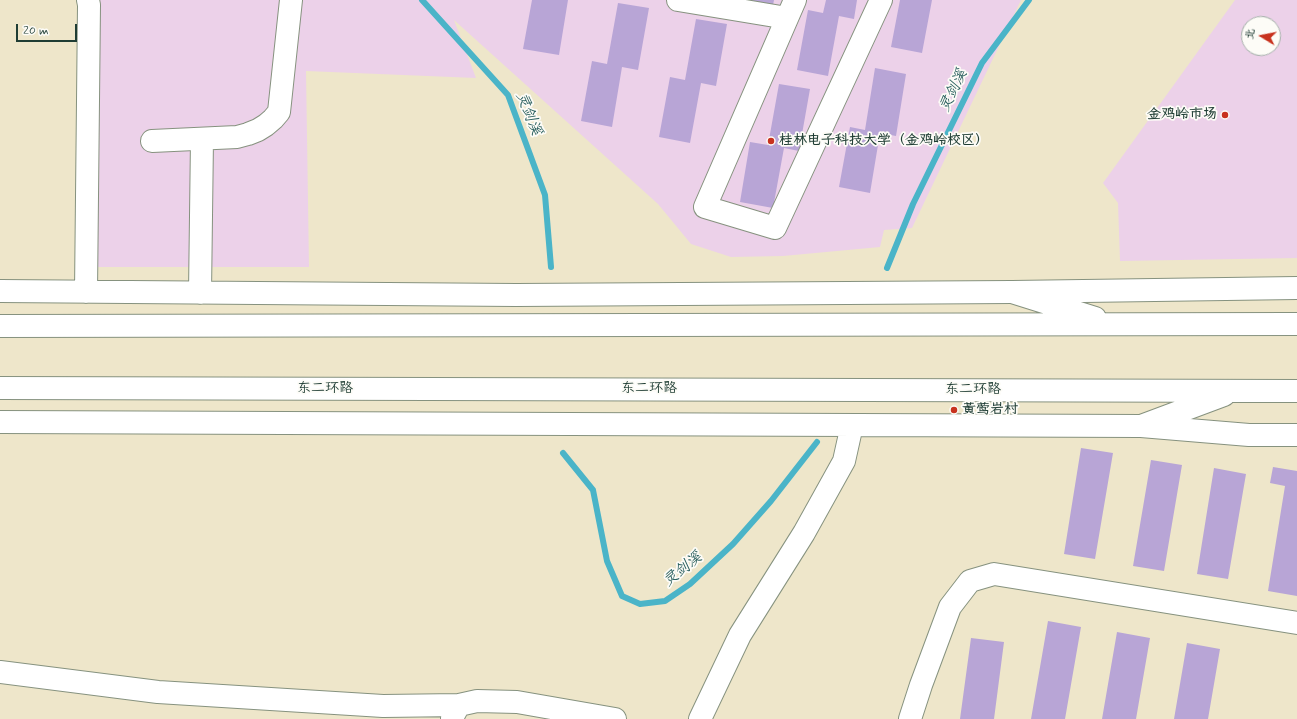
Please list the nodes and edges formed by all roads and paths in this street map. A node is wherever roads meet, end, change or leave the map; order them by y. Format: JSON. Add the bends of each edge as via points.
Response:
{"nodes":[{"id":1,"x":88,"y":0,"type":"edge"},
{"id":2,"x":291,"y":0,"type":"edge"},
{"id":3,"x":678,"y":0,"type":"edge"},
{"id":4,"x":881,"y":0,"type":"edge"},
{"id":5,"x":718,"y":3,"type":"edge"},
{"id":6,"x":791,"y":9,"type":"edge"},
{"id":7,"x":202,"y":139,"type":"junction"},
{"id":8,"x":152,"y":141,"type":"dead end"},
{"id":9,"x":1297,"y":288,"type":"edge"},
{"id":10,"x":0,"y":291,"type":"edge"},
{"id":11,"x":86,"y":292,"type":"junction"},
{"id":12,"x":1012,"y":292,"type":"junction"},
{"id":13,"x":200,"y":293,"type":"junction"},
{"id":14,"x":1117,"y":324,"type":"junction"},
{"id":15,"x":1297,"y":324,"type":"edge"},
{"id":16,"x":0,"y":326,"type":"edge"},
{"id":17,"x":0,"y":388,"type":"edge"},
{"id":18,"x":1238,"y":390,"type":"junction"},
{"id":19,"x":1297,"y":391,"type":"edge"},
{"id":20,"x":0,"y":422,"type":"edge"},
{"id":21,"x":852,"y":425,"type":"junction"},
{"id":22,"x":1141,"y":426,"type":"junction"},
{"id":23,"x":1297,"y":435,"type":"edge"},
{"id":24,"x":1297,"y":623,"type":"edge"},
{"id":25,"x":0,"y":672,"type":"edge"},
{"id":26,"x":455,"y":712,"type":"edge"},
{"id":27,"x":615,"y":719,"type":"edge"},
{"id":28,"x":700,"y":719,"type":"edge"},
{"id":29,"x":910,"y":719,"type":"edge"}],
"edges":[{"from":1,"to":11,"type":"main road"},
{"from":2,"to":7,"type":"main road","via":[[279,112],[266,125],[248,134]]},
{"from":3,"to":5,"type":"main road"},
{"from":4,"to":6,"type":"main road","via":[[776,228],[705,207]]},
{"from":5,"to":6,"type":"main road"},
{"from":7,"to":8,"type":"main road"},
{"from":7,"to":13,"type":"main road"},
{"from":9,"to":12,"type":"main road"},
{"from":10,"to":11,"type":"main road"},
{"from":11,"to":13,"type":"main road"},
{"from":12,"to":13,"type":"main road","via":[[516,296]]},
{"from":12,"to":14,"type":"main road"},
{"from":14,"to":15,"type":"main road"},
{"from":14,"to":16,"type":"main road"},
{"from":17,"to":18,"type":"main road","name":"东二环路"},
{"from":18,"to":19,"type":"main road","name":"东二环路"},
{"from":18,"to":22,"type":"main road"},
{"from":20,"to":21,"type":"main road"},
{"from":21,"to":22,"type":"main road"},
{"from":21,"to":28,"type":"main road","via":[[844,461],[804,533],[740,636]]},
{"from":22,"to":23,"type":"main road","via":[[1249,435]]},
{"from":24,"to":29,"type":"main road","via":[[994,574],[970,581],[950,607],[920,685]]},
{"from":25,"to":26,"type":"main road","via":[[158,692]]},
{"from":26,"to":27,"type":"main road","via":[[477,701],[517,702]]}]}
